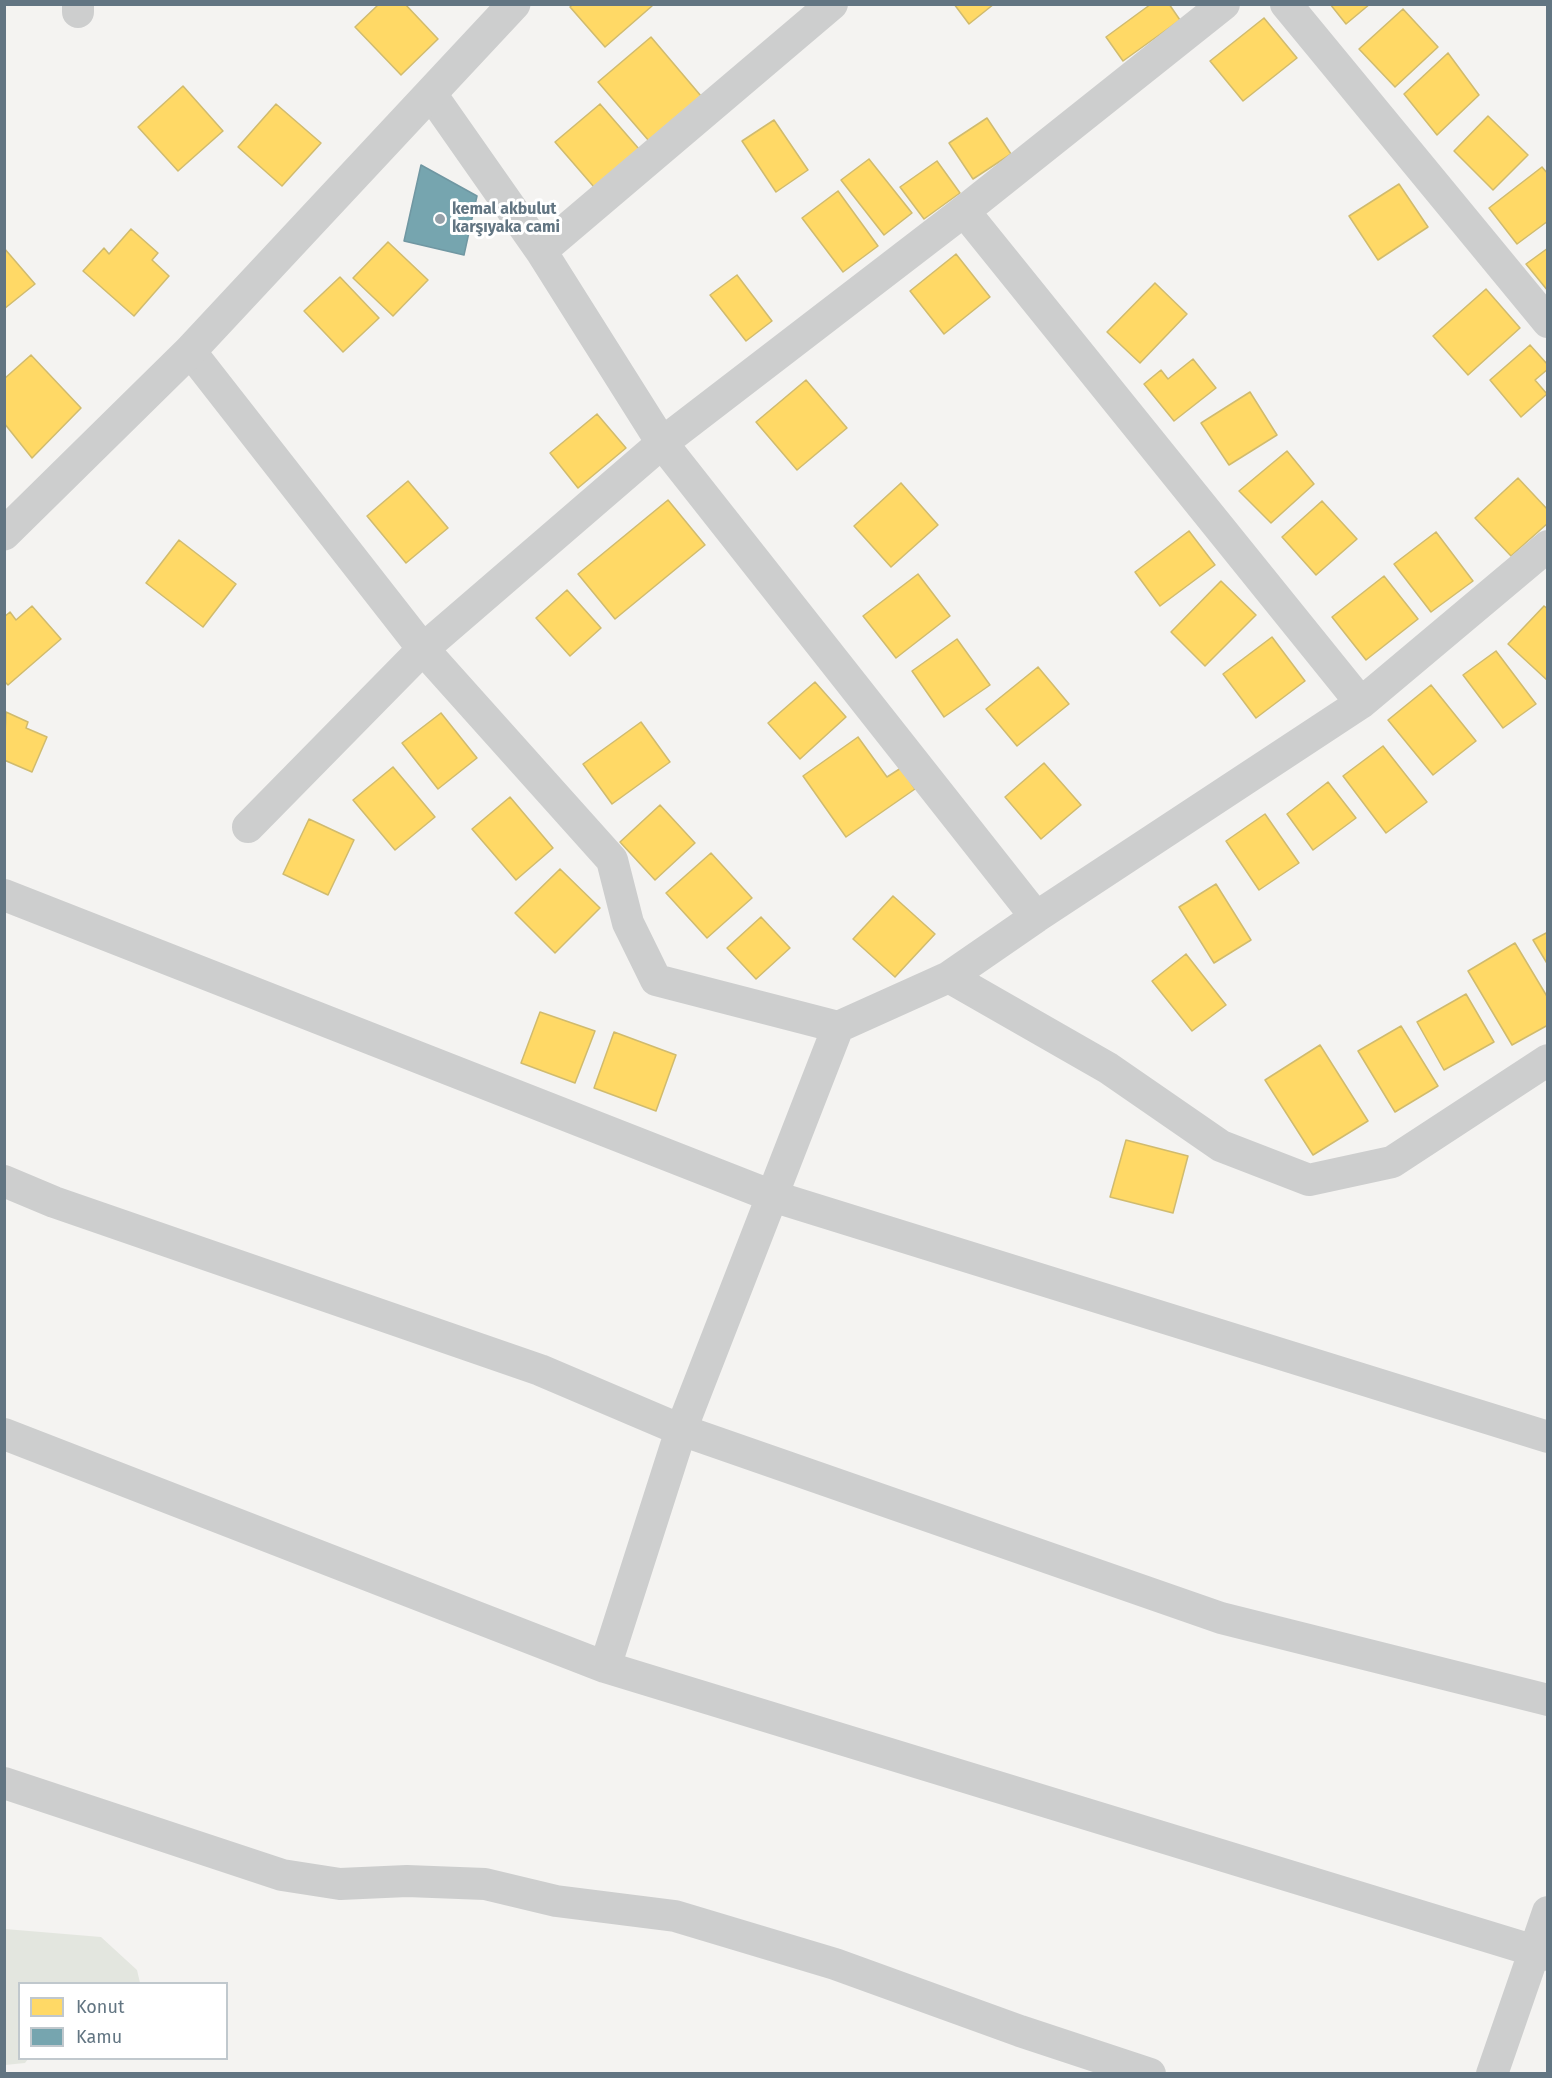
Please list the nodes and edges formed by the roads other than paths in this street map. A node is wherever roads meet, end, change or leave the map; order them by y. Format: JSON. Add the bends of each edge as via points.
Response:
{"nodes":[{"id":1,"x":514,"y":4,"type":"edge"},
{"id":2,"x":832,"y":4,"type":"edge"},
{"id":3,"x":1224,"y":4,"type":"edge"},
{"id":4,"x":1286,"y":4,"type":"edge"},
{"id":5,"x":431,"y":94,"type":"junction"},
{"id":6,"x":964,"y":211,"type":"junction"},
{"id":7,"x":541,"y":251,"type":"junction"},
{"id":8,"x":1548,"y":322,"type":"edge"},
{"id":9,"x":190,"y":351,"type":"junction"},
{"id":10,"x":662,"y":443,"type":"junction"},
{"id":11,"x":4,"y":534,"type":"edge"},
{"id":12,"x":1548,"y":546,"type":"edge"},
{"id":13,"x":423,"y":649,"type":"junction"},
{"id":14,"x":1361,"y":703,"type":"junction"},
{"id":15,"x":248,"y":827,"type":"dead end"},
{"id":16,"x":4,"y":896,"type":"edge"},
{"id":17,"x":1036,"y":917,"type":"junction"},
{"id":18,"x":949,"y":977,"type":"junction"},
{"id":19,"x":838,"y":1027,"type":"junction"},
{"id":20,"x":1548,"y":1060,"type":"edge"},
{"id":21,"x":4,"y":1181,"type":"edge"},
{"id":22,"x":772,"y":1196,"type":"junction"},
{"id":23,"x":681,"y":1430,"type":"junction"},
{"id":24,"x":4,"y":1434,"type":"edge"},
{"id":25,"x":1548,"y":1437,"type":"edge"},
{"id":26,"x":605,"y":1666,"type":"junction"},
{"id":27,"x":1548,"y":1700,"type":"edge"},
{"id":28,"x":4,"y":1783,"type":"edge"},
{"id":29,"x":1548,"y":1912,"type":"edge"},
{"id":30,"x":1541,"y":1953,"type":"edge"},
{"id":31,"x":1150,"y":2073,"type":"edge"},
{"id":32,"x":1492,"y":2073,"type":"edge"}],
"edges":[{"from":1,"to":5,"type":"street"},
{"from":2,"to":7,"type":"street"},
{"from":3,"to":6,"type":"street"},
{"from":4,"to":8,"type":"street"},
{"from":5,"to":7,"type":"street"},
{"from":5,"to":9,"type":"street"},
{"from":6,"to":10,"type":"street"},
{"from":6,"to":14,"type":"street"},
{"from":7,"to":10,"type":"street"},
{"from":9,"to":11,"type":"street"},
{"from":9,"to":13,"type":"street"},
{"from":10,"to":13,"type":"street"},
{"from":10,"to":17,"type":"street"},
{"from":12,"to":14,"type":"street"},
{"from":13,"to":15,"type":"street"},
{"from":13,"to":19,"type":"street","via":[[612,860],[628,923],[656,980]]},
{"from":14,"to":17,"type":"street"},
{"from":16,"to":22,"type":"street"},
{"from":17,"to":18,"type":"street"},
{"from":18,"to":19,"type":"street"},
{"from":18,"to":20,"type":"street","via":[[1108,1068],[1221,1146],[1309,1180],[1392,1162]]},
{"from":19,"to":22,"type":"street"},
{"from":21,"to":23,"type":"street","via":[[54,1202],[540,1370]]},
{"from":22,"to":23,"type":"street"},
{"from":22,"to":25,"type":"street"},
{"from":23,"to":26,"type":"street"},
{"from":23,"to":27,"type":"street","via":[[1221,1618]]},
{"from":24,"to":26,"type":"street"},
{"from":26,"to":30,"type":"street"},
{"from":28,"to":31,"type":"street","via":[[282,1875],[340,1884],[485,1884],[556,1901],[675,1916],[835,1964]]},
{"from":29,"to":30,"type":"street"},
{"from":30,"to":32,"type":"street"}]}
